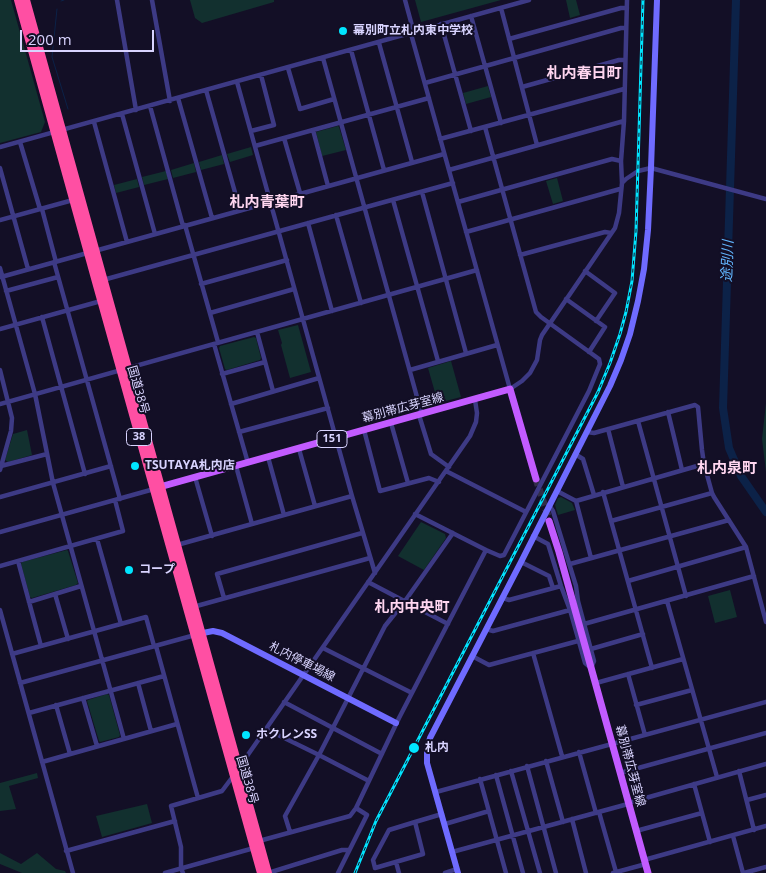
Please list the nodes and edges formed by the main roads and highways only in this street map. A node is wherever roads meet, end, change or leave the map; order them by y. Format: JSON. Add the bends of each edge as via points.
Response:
{"nodes":[{"id":1,"x":18,"y":0,"type":"edge"},
{"id":2,"x":26,"y":0,"type":"edge"},
{"id":3,"x":58,"y":131,"type":"junction"},
{"id":4,"x":92,"y":252,"type":"junction"},
{"id":5,"x":124,"y":369,"type":"junction"},
{"id":6,"x":536,"y":479,"type":"tunnel mouth"},
{"id":7,"x":157,"y":488,"type":"junction"},
{"id":8,"x":549,"y":521,"type":"tunnel mouth"},
{"id":9,"x":190,"y":608,"type":"junction"},
{"id":10,"x":198,"y":634,"type":"junction"},
{"id":11,"x":257,"y":845,"type":"junction"},
{"id":12,"x":261,"y":873,"type":"edge"},
{"id":13,"x":268,"y":873,"type":"edge"},
{"id":14,"x":648,"y":873,"type":"edge"}],
"edges":[{"from":1,"to":3,"type":"highway","name":"国道38号","number":"38"},
{"from":2,"to":3,"type":"highway","name":"国道38号","number":"38"},
{"from":3,"to":4,"type":"highway","name":"国道38号","number":"38"},
{"from":3,"to":4,"type":"highway","name":"国道38号","number":"38","via":[[73,200]]},
{"from":4,"to":5,"type":"highway","name":"国道38号","number":"38","via":[[103,280]]},
{"from":4,"to":5,"type":"highway","name":"国道38号","number":"38","via":[[101,301]]},
{"from":5,"to":7,"type":"highway","name":"国道38号","number":"38"},
{"from":6,"to":7,"type":"main road","name":"幕別帯広芽室線","number":"151","via":[[510,389]]},
{"from":7,"to":9,"type":"highway","name":"国道38号","number":"38"},
{"from":7,"to":9,"type":"highway","name":"国道38号","number":"38","via":[[177,545]]},
{"from":8,"to":14,"type":"main road","name":"幕別帯広芽室線"},
{"from":9,"to":10,"type":"highway","name":"国道38号","number":"38"},
{"from":10,"to":11,"type":"highway","name":"国道38号","number":"38","via":[[234,775]]},
{"from":10,"to":11,"type":"highway","name":"国道38号","number":"38","via":[[239,768]]},
{"from":11,"to":12,"type":"highway","name":"国道38号","number":"38"},
{"from":11,"to":13,"type":"highway","name":"国道38号","number":"38"}]}
